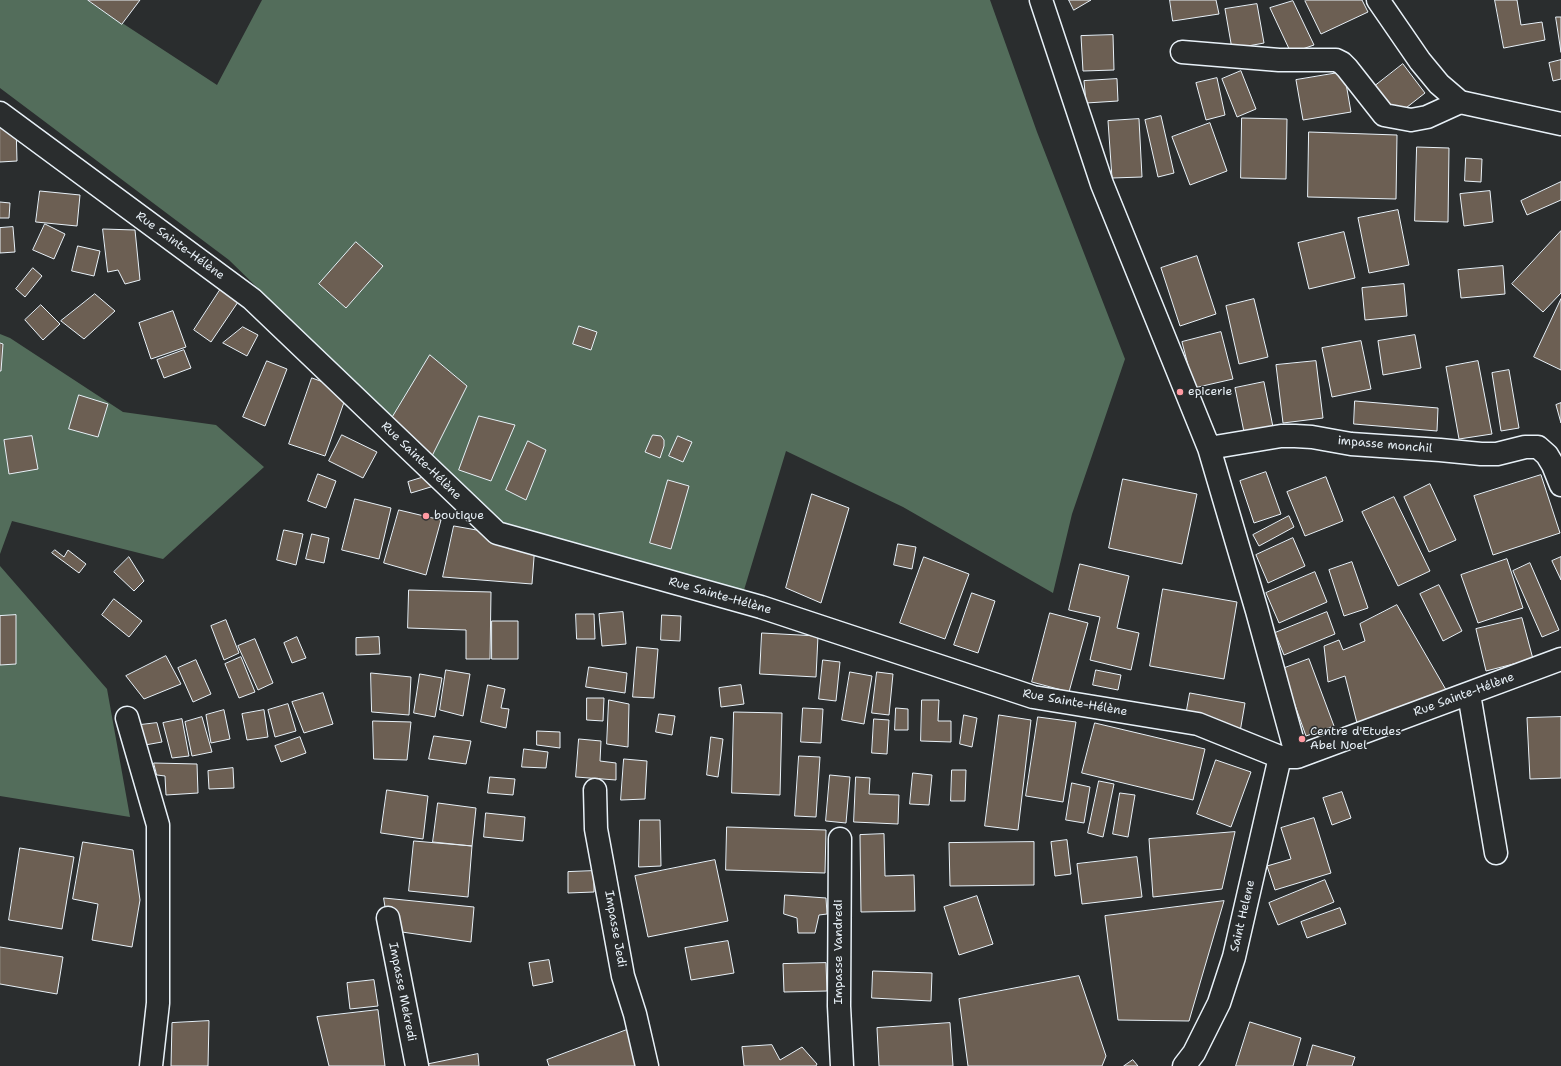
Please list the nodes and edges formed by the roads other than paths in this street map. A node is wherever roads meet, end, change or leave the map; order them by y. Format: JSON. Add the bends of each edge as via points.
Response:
{"nodes":[{"id":1,"x":1041,"y":0,"type":"edge"},
{"id":2,"x":1378,"y":0,"type":"edge"},
{"id":3,"x":1182,"y":52,"type":"dead end"},
{"id":4,"x":1460,"y":102,"type":"junction"},
{"id":5,"x":0,"y":113,"type":"edge"},
{"id":6,"x":1561,"y":124,"type":"edge"},
{"id":7,"x":1209,"y":448,"type":"junction"},
{"id":8,"x":1561,"y":485,"type":"edge"},
{"id":9,"x":1561,"y":659,"type":"edge"},
{"id":10,"x":1469,"y":694,"type":"junction"},
{"id":11,"x":127,"y":718,"type":"dead end"},
{"id":12,"x":1288,"y":757,"type":"junction"},
{"id":13,"x":595,"y":790,"type":"dead end"},
{"id":14,"x":840,"y":839,"type":"dead end"},
{"id":15,"x":1496,"y":853,"type":"dead end"},
{"id":16,"x":388,"y":918,"type":"dead end"},
{"id":17,"x":151,"y":1066,"type":"edge"},
{"id":18,"x":417,"y":1066,"type":"edge"},
{"id":19,"x":646,"y":1066,"type":"edge"},
{"id":20,"x":842,"y":1066,"type":"edge"},
{"id":21,"x":1184,"y":1066,"type":"edge"}],
"edges":[{"from":1,"to":7,"type":"street","via":[[1102,184]]},
{"from":2,"to":4,"type":"street","via":[[1420,61],[1439,84]]},
{"from":3,"to":4,"type":"street","via":[[1279,60],[1336,60],[1347,68],[1384,115],[1395,118],[1411,120],[1427,117]]},
{"from":4,"to":6,"type":"street"},
{"from":5,"to":12,"type":"street","name":"Rue Sainte-Hélène","via":[[252,299],[497,533],[761,607],[1033,697],[1198,724]]},
{"from":7,"to":8,"type":"street","name":"impasse monchil","via":[[1281,436],[1481,454],[1538,447],[1547,455]]},
{"from":7,"to":12,"type":"street","via":[[1257,611]]},
{"from":9,"to":10,"type":"street","name":"Rue Sainte-Hélène"},
{"from":10,"to":12,"type":"street","name":"Rue Sainte-Hélène"},
{"from":10,"to":15,"type":"street"},
{"from":11,"to":17,"type":"street","via":[[158,825],[158,1003]]},
{"from":12,"to":21,"type":"street","name":"Saint Helene","via":[[1234,957],[1219,1003]]},
{"from":13,"to":19,"type":"street","name":"Impasse Jedi","via":[[596,829],[623,976],[635,1014]]},
{"from":14,"to":20,"type":"street","name":"Impasse Vandredi","via":[[839,1006]]},
{"from":16,"to":18,"type":"street","name":"Impasse Mekredi"}]}
